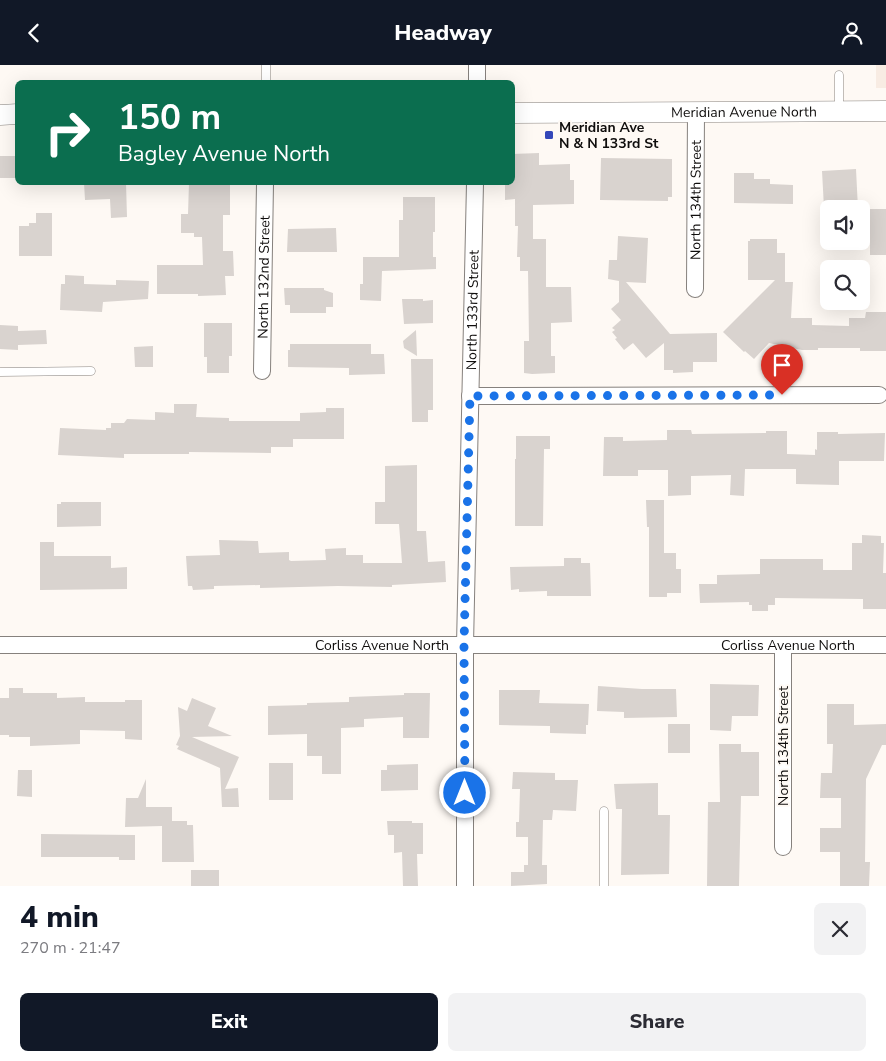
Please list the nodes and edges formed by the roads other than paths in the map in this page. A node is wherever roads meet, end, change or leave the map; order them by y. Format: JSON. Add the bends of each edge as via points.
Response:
{"nodes":[{"id":1,"x":266,"y":65,"type":"edge"},
{"id":2,"x":477,"y":65,"type":"edge"},
{"id":3,"x":839,"y":75,"type":"dead end"},
{"id":4,"x":266,"y":80,"type":"edge"},
{"id":5,"x":477,"y":80,"type":"edge"},
{"id":6,"x":696,"y":111,"type":"junction"},
{"id":7,"x":839,"y":111,"type":"junction"},
{"id":8,"x":886,"y":111,"type":"edge"},
{"id":9,"x":515,"y":113,"type":"edge"},
{"id":10,"x":0,"y":115,"type":"edge"},
{"id":11,"x":15,"y":115,"type":"edge"},
{"id":12,"x":265,"y":185,"type":"edge"},
{"id":13,"x":475,"y":185,"type":"edge"},
{"id":14,"x":695,"y":289,"type":"dead end"},
{"id":15,"x":92,"y":371,"type":"dead end"},
{"id":16,"x":262,"y":371,"type":"dead end"},
{"id":17,"x":0,"y":372,"type":"edge"},
{"id":18,"x":879,"y":395,"type":"dead end"},
{"id":19,"x":470,"y":396,"type":"junction"},
{"id":20,"x":0,"y":645,"type":"edge"},
{"id":21,"x":464,"y":645,"type":"junction"},
{"id":22,"x":783,"y":645,"type":"junction"},
{"id":23,"x":886,"y":645,"type":"edge"},
{"id":24,"x":604,"y":811,"type":"dead end"},
{"id":25,"x":783,"y":847,"type":"dead end"},
{"id":26,"x":465,"y":886,"type":"edge"},
{"id":27,"x":604,"y":886,"type":"edge"}],
"edges":[{"from":1,"to":4,"type":"lane"},
{"from":2,"to":5,"type":"street"},
{"from":3,"to":7,"type":"lane"},
{"from":6,"to":7,"type":"street","name":"Meridian Avenue North"},
{"from":6,"to":9,"type":"street","name":"Meridian Avenue North"},
{"from":6,"to":14,"type":"street","name":"North 134th Street"},
{"from":7,"to":8,"type":"street","name":"Meridian Avenue North"},
{"from":10,"to":11,"type":"street"},
{"from":12,"to":16,"type":"street","name":"North 132nd Street"},
{"from":13,"to":19,"type":"street","name":"North 133rd Street"},
{"from":15,"to":17,"type":"lane"},
{"from":18,"to":19,"type":"street"},
{"from":19,"to":21,"type":"street","name":"North 133rd Street"},
{"from":20,"to":21,"type":"street","name":"Corliss Avenue North"},
{"from":21,"to":22,"type":"street","name":"Corliss Avenue North"},
{"from":21,"to":26,"type":"street","name":"North 133rd Street"},
{"from":22,"to":23,"type":"street","name":"Corliss Avenue North"},
{"from":22,"to":25,"type":"street","name":"North 134th Street"},
{"from":24,"to":27,"type":"lane"}]}
